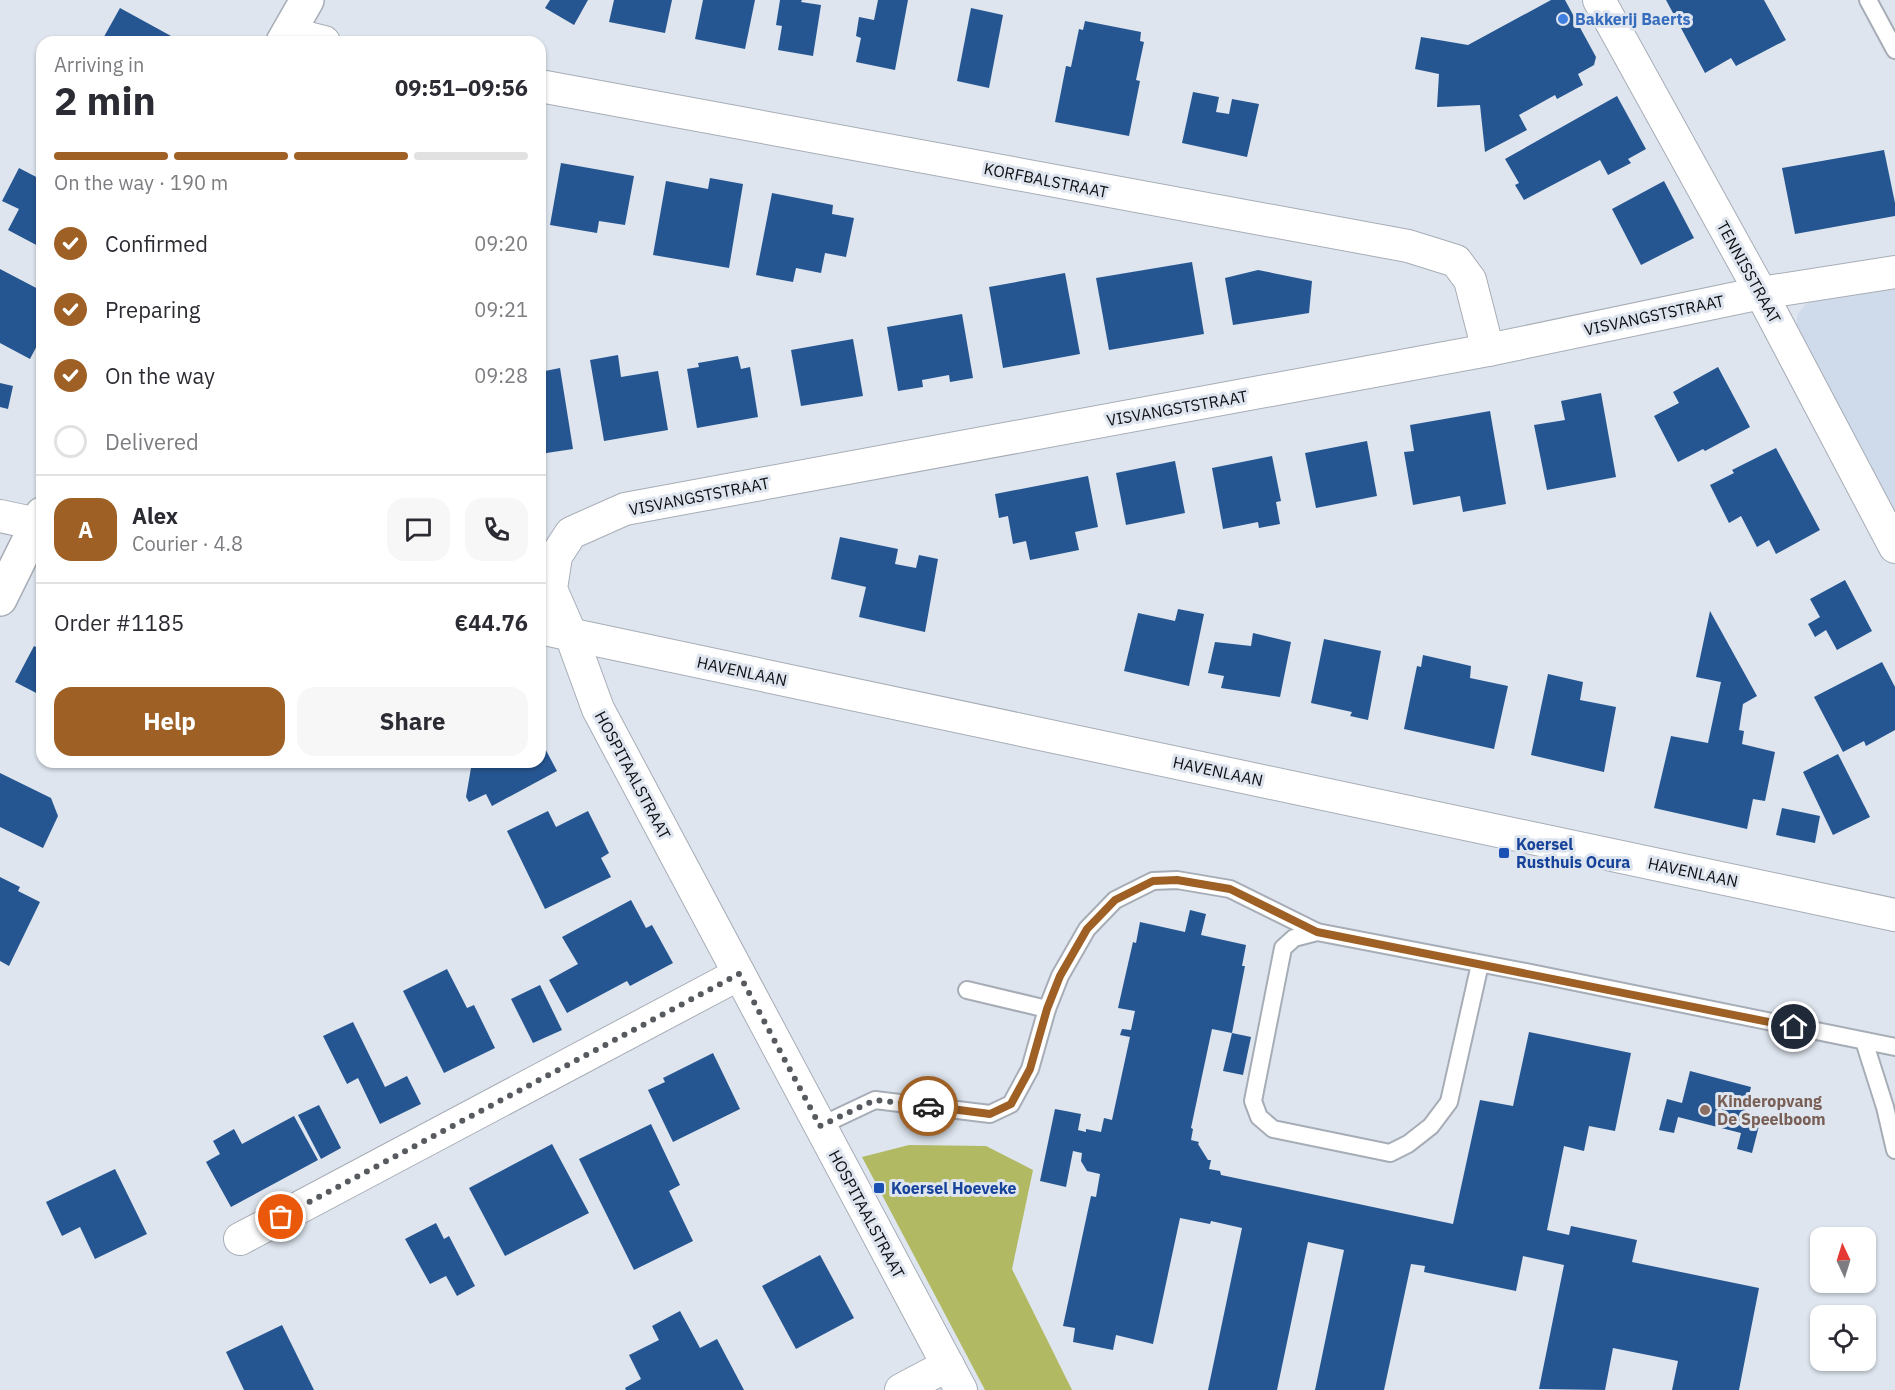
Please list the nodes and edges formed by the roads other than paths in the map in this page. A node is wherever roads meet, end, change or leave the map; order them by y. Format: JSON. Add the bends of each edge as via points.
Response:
{"nodes":[{"id":1,"x":307,"y":0,"type":"edge"},
{"id":2,"x":1599,"y":0,"type":"edge"},
{"id":3,"x":1868,"y":0,"type":"edge"},
{"id":4,"x":286,"y":36,"type":"edge"},
{"id":5,"x":1895,"y":50,"type":"edge"},
{"id":6,"x":546,"y":87,"type":"edge"},
{"id":7,"x":1895,"y":272,"type":"edge"},
{"id":8,"x":1761,"y":292,"type":"junction"},
{"id":9,"x":1488,"y":350,"type":"junction"},
{"id":10,"x":0,"y":516,"type":"edge"},
{"id":11,"x":36,"y":520,"type":"edge"},
{"id":12,"x":36,"y":529,"type":"edge"},
{"id":13,"x":1895,"y":547,"type":"edge"},
{"id":14,"x":0,"y":599,"type":"edge"},
{"id":15,"x":546,"y":629,"type":"edge"},
{"id":16,"x":571,"y":635,"type":"junction"},
{"id":17,"x":1895,"y":915,"type":"edge"},
{"id":18,"x":1317,"y":932,"type":"junction"},
{"id":19,"x":1480,"y":964,"type":"junction"},
{"id":20,"x":739,"y":974,"type":"junction"},
{"id":21,"x":967,"y":990,"type":"dead end"},
{"id":22,"x":1047,"y":1009,"type":"junction"},
{"id":23,"x":1864,"y":1041,"type":"junction"},
{"id":24,"x":1895,"y":1047,"type":"edge"},
{"id":25,"x":820,"y":1126,"type":"junction"},
{"id":26,"x":1895,"y":1150,"type":"edge"},
{"id":27,"x":240,"y":1239,"type":"dead end"},
{"id":28,"x":954,"y":1378,"type":"edge"},
{"id":29,"x":901,"y":1390,"type":"edge"}],
"edges":[{"from":1,"to":4,"type":"street"},
{"from":2,"to":8,"type":"street","name":"TENNISSTRAAT"},
{"from":3,"to":5,"type":"lane"},
{"from":6,"to":9,"type":"street","name":"KORFBALSTRAAT","via":[[1408,246],[1456,261],[1470,280]]},
{"from":7,"to":8,"type":"street","name":"VISVANGSTSTRAAT"},
{"from":8,"to":9,"type":"street","name":"VISVANGSTSTRAAT"},
{"from":8,"to":13,"type":"street","name":"TENNISSTRAAT"},
{"from":9,"to":16,"type":"street","name":"VISVANGSTSTRAAT","via":[[625,509],[571,533],[556,556],[551,589]]},
{"from":10,"to":11,"type":"street"},
{"from":12,"to":14,"type":"street"},
{"from":15,"to":16,"type":"street","name":"HAVENLAAN"},
{"from":16,"to":17,"type":"street","name":"HAVENLAAN"},
{"from":16,"to":20,"type":"street","name":"HOSPITAALSTRAAT","via":[[598,709]]},
{"from":18,"to":19,"type":"lane"},
{"from":18,"to":19,"type":"lane","via":[[1294,938],[1283,948],[1253,1101],[1259,1117],[1272,1129],[1390,1153],[1431,1126],[1449,1102]]},
{"from":18,"to":22,"type":"lane","via":[[1230,889],[1177,880],[1153,881],[1115,900],[1087,929],[1060,976]]},
{"from":19,"to":23,"type":"lane"},
{"from":20,"to":25,"type":"street","name":"HOSPITAALSTRAAT"},
{"from":20,"to":27,"type":"street"},
{"from":21,"to":22,"type":"lane"},
{"from":22,"to":25,"type":"lane","via":[[1030,1069],[1011,1104],[990,1114],[875,1100]]},
{"from":23,"to":24,"type":"lane"},
{"from":23,"to":26,"type":"lane"},
{"from":25,"to":28,"type":"street","name":"HOSPITAALSTRAAT"},
{"from":28,"to":29,"type":"street"}]}
